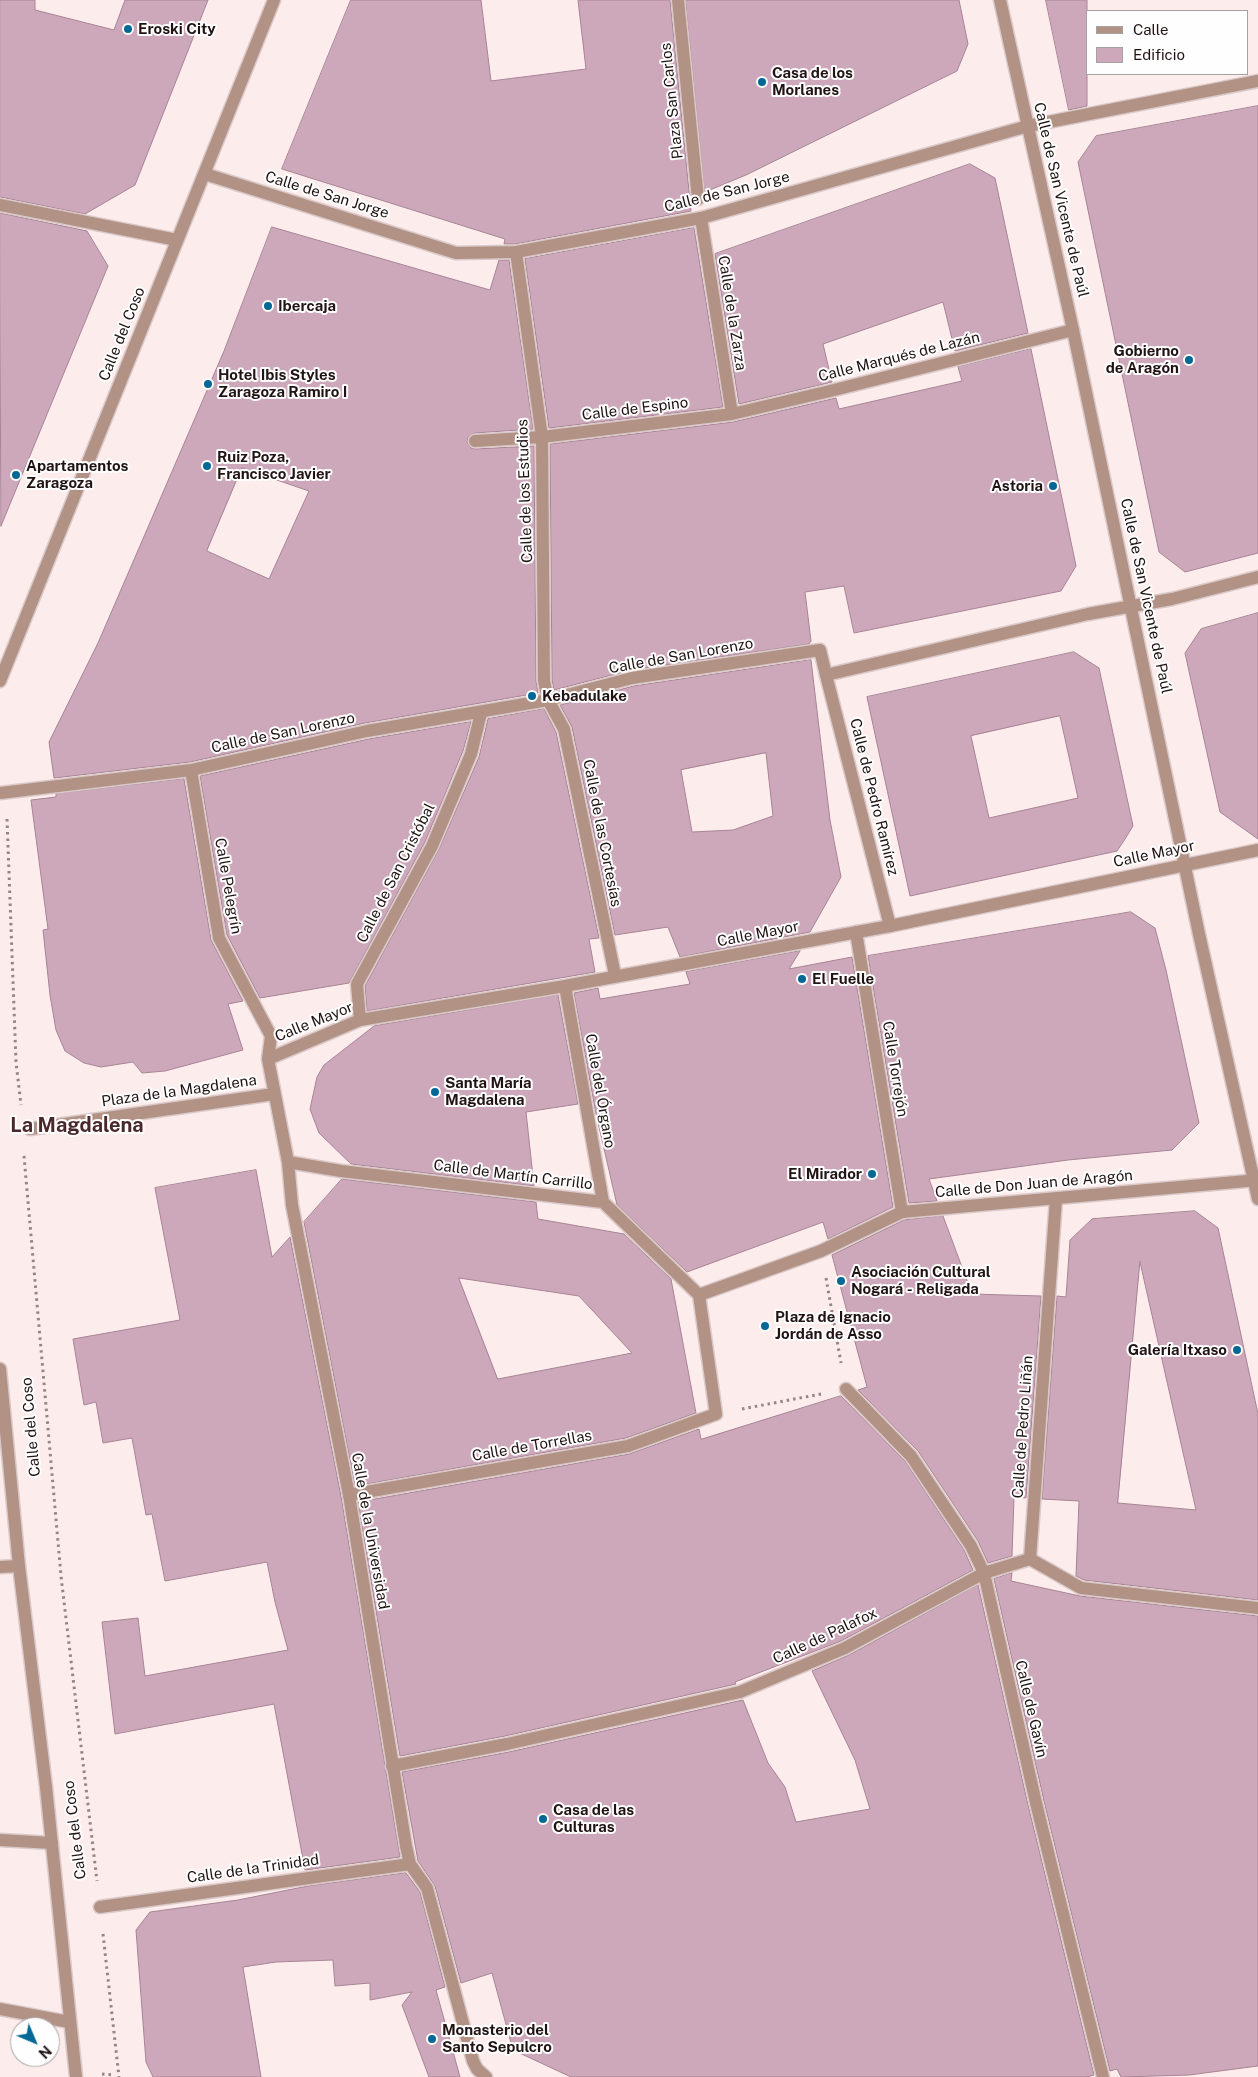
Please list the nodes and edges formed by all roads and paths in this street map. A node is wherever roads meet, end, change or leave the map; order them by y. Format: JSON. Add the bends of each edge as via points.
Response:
{"nodes":[{"id":1,"x":274,"y":0,"type":"edge"},
{"id":2,"x":678,"y":0,"type":"edge"},
{"id":3,"x":1000,"y":0,"type":"edge"},
{"id":4,"x":1258,"y":81,"type":"edge"},
{"id":5,"x":1028,"y":126,"type":"junction"},
{"id":6,"x":205,"y":174,"type":"junction"},
{"id":7,"x":698,"y":199,"type":"dead end"},
{"id":8,"x":0,"y":205,"type":"edge"},
{"id":9,"x":701,"y":218,"type":"junction"},
{"id":10,"x":177,"y":240,"type":"junction"},
{"id":11,"x":516,"y":252,"type":"junction"},
{"id":12,"x":1074,"y":330,"type":"junction"},
{"id":13,"x":732,"y":414,"type":"junction"},
{"id":14,"x":542,"y":437,"type":"junction"},
{"id":15,"x":475,"y":441,"type":"dead end"},
{"id":16,"x":1258,"y":577,"type":"edge"},
{"id":17,"x":1132,"y":606,"type":"junction"},
{"id":18,"x":826,"y":675,"type":"junction"},
{"id":19,"x":0,"y":681,"type":"edge"},
{"id":20,"x":548,"y":700,"type":"junction"},
{"id":21,"x":480,"y":713,"type":"junction"},
{"id":22,"x":191,"y":770,"type":"junction"},
{"id":23,"x":4,"y":792,"type":"edge"},
{"id":24,"x":1258,"y":850,"type":"edge"},
{"id":25,"x":1185,"y":864,"type":"junction"},
{"id":26,"x":890,"y":926,"type":"junction"},
{"id":27,"x":856,"y":932,"type":"junction"},
{"id":28,"x":614,"y":975,"type":"junction"},
{"id":29,"x":566,"y":986,"type":"junction"},
{"id":30,"x":360,"y":1020,"type":"junction"},
{"id":31,"x":268,"y":1059,"type":"junction"},
{"id":32,"x":274,"y":1094,"type":"junction"},
{"id":33,"x":21,"y":1112,"type":"dead end"},
{"id":34,"x":30,"y":1129,"type":"dead end"},
{"id":35,"x":24,"y":1148,"type":"dead end"},
{"id":36,"x":288,"y":1162,"type":"junction"},
{"id":37,"x":1256,"y":1180,"type":"edge"},
{"id":38,"x":1056,"y":1199,"type":"junction"},
{"id":39,"x":1258,"y":1199,"type":"edge"},
{"id":40,"x":603,"y":1202,"type":"junction"},
{"id":41,"x":292,"y":1205,"type":"joint"},
{"id":42,"x":902,"y":1212,"type":"junction"},
{"id":43,"x":821,"y":1251,"type":"junction"},
{"id":44,"x":699,"y":1295,"type":"junction"},
{"id":45,"x":0,"y":1369,"type":"edge"},
{"id":46,"x":846,"y":1389,"type":"junction"},
{"id":47,"x":716,"y":1414,"type":"junction"},
{"id":48,"x":349,"y":1495,"type":"junction"},
{"id":49,"x":1030,"y":1559,"type":"junction"},
{"id":50,"x":19,"y":1566,"type":"junction"},
{"id":51,"x":0,"y":1567,"type":"edge"},
{"id":52,"x":984,"y":1573,"type":"junction"},
{"id":53,"x":1258,"y":1608,"type":"edge"},
{"id":54,"x":392,"y":1766,"type":"junction"},
{"id":55,"x":0,"y":1840,"type":"edge"},
{"id":56,"x":52,"y":1843,"type":"junction"},
{"id":57,"x":410,"y":1864,"type":"junction"},
{"id":58,"x":100,"y":1907,"type":"junction"},
{"id":59,"x":0,"y":2009,"type":"edge"},
{"id":60,"x":69,"y":2022,"type":"junction"},
{"id":61,"x":76,"y":2077,"type":"edge"},
{"id":62,"x":119,"y":2077,"type":"edge"},
{"id":63,"x":486,"y":2077,"type":"edge"},
{"id":64,"x":1103,"y":2077,"type":"edge"}],
"edges":[{"from":1,"to":6,"type":"street","name":"Calle del Coso"},
{"from":2,"to":7,"type":"street","name":"Plaza San Carlos"},
{"from":3,"to":5,"type":"street","name":"Calle de San Vicente de Paúl"},
{"from":4,"to":5,"type":"street","name":"Calle de San Jorge"},
{"from":5,"to":9,"type":"street","name":"Calle de San Jorge"},
{"from":5,"to":12,"type":"street","name":"Calle de San Vicente de Paúl"},
{"from":6,"to":10,"type":"street","name":"Calle del Coso"},
{"from":6,"to":11,"type":"street","name":"Calle de San Jorge","via":[[456,253]]},
{"from":8,"to":10,"type":"street"},
{"from":9,"to":11,"type":"street","name":"Calle de San Jorge"},
{"from":9,"to":13,"type":"street","name":"Calle de la Zarza"},
{"from":10,"to":19,"type":"street","name":"Calle del Coso"},
{"from":11,"to":14,"type":"street","name":"Calle de los Estudios"},
{"from":12,"to":13,"type":"street","name":"Calle Marqués de Lazán"},
{"from":12,"to":17,"type":"street","name":"Calle de San Vicente de Paúl"},
{"from":13,"to":14,"type":"street","name":"Calle de Espino"},
{"from":14,"to":15,"type":"street","name":"Calle de Espino"},
{"from":14,"to":20,"type":"street","name":"Calle de los Estudios","via":[[544,682]]},
{"from":16,"to":17,"type":"street"},
{"from":17,"to":18,"type":"street"},
{"from":17,"to":25,"type":"street","name":"Calle de San Vicente de Paúl"},
{"from":18,"to":20,"type":"street","name":"Calle de San Lorenzo","via":[[820,650],[632,678]]},
{"from":18,"to":26,"type":"street","name":"Calle de Pedro Ramírez"},
{"from":20,"to":21,"type":"street","name":"Calle de San Lorenzo"},
{"from":20,"to":28,"type":"street","name":"Calle de las Cortesías","via":[[564,729]]},
{"from":21,"to":22,"type":"street","name":"Calle de San Lorenzo","via":[[367,732]]},
{"from":21,"to":30,"type":"street","name":"Calle de San Cristóbal","via":[[471,754],[432,846],[357,984]]},
{"from":22,"to":23,"type":"street","name":"Calle de San Lorenzo"},
{"from":22,"to":31,"type":"street","name":"Calle Pelegrín","via":[[219,938],[271,1036]]},
{"from":23,"to":33,"type":"path"},
{"from":24,"to":25,"type":"street","name":"Calle Mayor"},
{"from":25,"to":26,"type":"street","name":"Calle Mayor"},
{"from":25,"to":37,"type":"street","name":"Calle de San Vicente de Paúl"},
{"from":26,"to":27,"type":"street","name":"Calle Mayor"},
{"from":27,"to":28,"type":"street","name":"Calle Mayor"},
{"from":27,"to":42,"type":"street","name":"Calle Torrejón"},
{"from":28,"to":29,"type":"street","name":"Calle Mayor"},
{"from":29,"to":30,"type":"street","name":"Calle Mayor"},
{"from":29,"to":40,"type":"street","name":"Calle del Órgano"},
{"from":30,"to":31,"type":"street","name":"Calle Mayor"},
{"from":31,"to":32,"type":"street","name":"Calle Pelegrín"},
{"from":32,"to":34,"type":"street","name":"Plaza de la Magdalena"},
{"from":32,"to":36,"type":"street","name":"Calle Pelegrín"},
{"from":35,"to":58,"type":"path","name":"Calle del Coso","via":[[27,1212],[61,1576]]},
{"from":36,"to":40,"type":"street","name":"Calle de Martín Carrillo"},
{"from":36,"to":41,"type":"street","name":"Calle Pelegrín"},
{"from":37,"to":38,"type":"street","name":"Calle de Don Juan de Aragón"},
{"from":37,"to":39,"type":"street","name":"Calle de San Vicente de Paúl"},
{"from":38,"to":42,"type":"street","name":"Calle de Don Juan de Aragón"},
{"from":38,"to":49,"type":"street","name":"Calle de Pedro Liñán"},
{"from":40,"to":44,"type":"street","name":"Calle de Martín Carrillo"},
{"from":41,"to":48,"type":"street","name":"Calle de la Universidad"},
{"from":42,"to":43,"type":"street","name":"Calle de Don Juan de Aragón"},
{"from":43,"to":44,"type":"street"},
{"from":43,"to":46,"type":"path"},
{"from":44,"to":47,"type":"street"},
{"from":45,"to":50,"type":"street","name":"Calle del Coso"},
{"from":46,"to":47,"type":"path"},
{"from":46,"to":52,"type":"street","name":"Calle de Gavín","via":[[911,1456],[971,1546]]},
{"from":47,"to":48,"type":"street","name":"Calle de Torrellas","via":[[628,1446]]},
{"from":48,"to":54,"type":"street","name":"Calle de la Universidad"},
{"from":49,"to":52,"type":"street","name":"Calle de Palafox"},
{"from":49,"to":53,"type":"street","via":[[1081,1588]]},
{"from":50,"to":51,"type":"street"},
{"from":50,"to":56,"type":"street","name":"Calle del Coso"},
{"from":52,"to":54,"type":"street","name":"Calle de Palafox","via":[[845,1648],[740,1692],[508,1744]]},
{"from":52,"to":64,"type":"street","name":"Calle de Gavín"},
{"from":54,"to":57,"type":"street","name":"Calle de la Universidad"},
{"from":55,"to":56,"type":"street"},
{"from":56,"to":60,"type":"street","name":"Calle del Coso"},
{"from":57,"to":58,"type":"street","name":"Calle de la Trinidad"},
{"from":57,"to":63,"type":"street","via":[[427,1888],[473,2061]]},
{"from":58,"to":62,"type":"path","name":"Calle del Coso"},
{"from":59,"to":60,"type":"street"},
{"from":60,"to":61,"type":"street","name":"Calle del Coso"}]}
